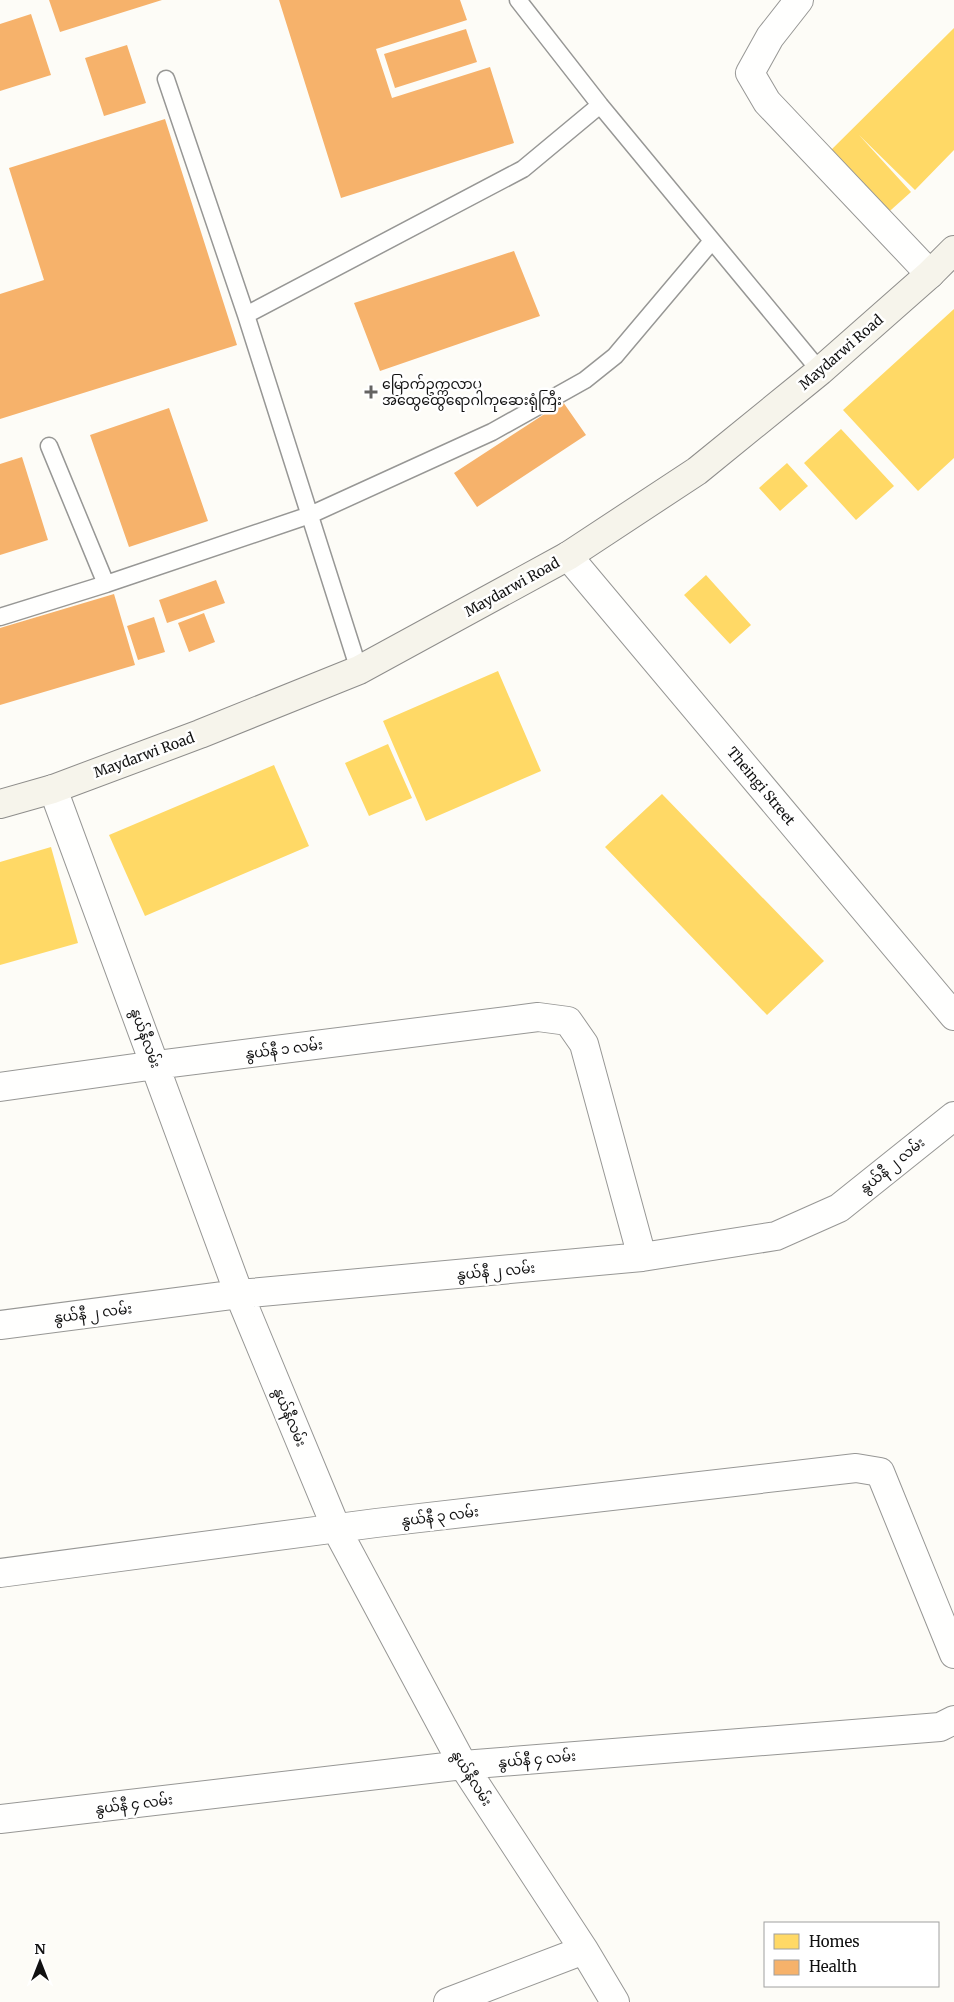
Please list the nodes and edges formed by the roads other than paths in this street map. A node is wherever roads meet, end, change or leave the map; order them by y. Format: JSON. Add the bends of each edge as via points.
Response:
{"nodes":[{"id":1,"x":518,"y":0,"type":"edge"},
{"id":2,"x":799,"y":0,"type":"edge"},
{"id":3,"x":166,"y":79,"type":"dead end"},
{"id":4,"x":600,"y":105,"type":"junction"},
{"id":5,"x":712,"y":241,"type":"junction"},
{"id":6,"x":954,"y":250,"type":"edge"},
{"id":7,"x":930,"y":274,"type":"junction"},
{"id":8,"x":246,"y":315,"type":"junction"},
{"id":9,"x":820,"y":372,"type":"junction"},
{"id":10,"x":49,"y":446,"type":"dead end"},
{"id":11,"x":310,"y":515,"type":"junction"},
{"id":12,"x":568,"y":556,"type":"junction"},
{"id":13,"x":106,"y":584,"type":"junction"},
{"id":14,"x":0,"y":617,"type":"edge"},
{"id":15,"x":359,"y":670,"type":"junction"},
{"id":16,"x":53,"y":789,"type":"junction"},
{"id":17,"x":0,"y":804,"type":"edge"},
{"id":18,"x":954,"y":1016,"type":"edge"},
{"id":19,"x":156,"y":1065,"type":"junction"},
{"id":20,"x":0,"y":1087,"type":"edge"},
{"id":21,"x":954,"y":1116,"type":"edge"},
{"id":22,"x":642,"y":1257,"type":"junction"},
{"id":23,"x":239,"y":1294,"type":"junction"},
{"id":24,"x":0,"y":1325,"type":"edge"},
{"id":25,"x":337,"y":1530,"type":"junction"},
{"id":26,"x":0,"y":1573,"type":"edge"},
{"id":27,"x":954,"y":1654,"type":"edge"},
{"id":28,"x":954,"y":1720,"type":"edge"},
{"id":29,"x":463,"y":1765,"type":"junction"},
{"id":30,"x":0,"y":1819,"type":"edge"},
{"id":31,"x":584,"y":1950,"type":"junction"},
{"id":32,"x":448,"y":2002,"type":"edge"},
{"id":33,"x":615,"y":2002,"type":"edge"}],
"edges":[{"from":1,"to":4,"type":"lane"},
{"from":2,"to":7,"type":"street","via":[[770,37],[750,73],[767,102]]},
{"from":3,"to":8,"type":"lane"},
{"from":4,"to":5,"type":"lane"},
{"from":4,"to":8,"type":"lane","via":[[523,169]]},
{"from":5,"to":9,"type":"lane"},
{"from":5,"to":11,"type":"lane","via":[[615,356],[585,380],[492,432]]},
{"from":6,"to":7,"type":"street","name":"Maydarwi Road"},
{"from":7,"to":9,"type":"street","name":"Maydarwi Road"},
{"from":8,"to":11,"type":"lane"},
{"from":9,"to":12,"type":"street","name":"Maydarwi Road","via":[[697,471]]},
{"from":10,"to":13,"type":"lane"},
{"from":11,"to":13,"type":"lane"},
{"from":11,"to":15,"type":"lane"},
{"from":12,"to":15,"type":"street","name":"Maydarwi Road"},
{"from":12,"to":18,"type":"street","name":"Theingi Street"},
{"from":13,"to":14,"type":"lane"},
{"from":15,"to":16,"type":"street","name":"Maydarwi Road"},
{"from":16,"to":17,"type":"street","name":"Maydarwi Road"},
{"from":16,"to":19,"type":"street","name":"နွယ်နီလမ်း"},
{"from":19,"to":20,"type":"street","name":"နွယ်နီ ၁ လမ်း"},
{"from":19,"to":22,"type":"street","name":"နွယ်နီ ၁ လမ်း","via":[[538,1017],[568,1021],[584,1044]]},
{"from":19,"to":23,"type":"street","name":"နွယ်နီလမ်း"},
{"from":21,"to":22,"type":"street","name":"နွယ်နီ ၂ လမ်း","via":[[839,1208],[776,1236]]},
{"from":22,"to":23,"type":"street","name":"နွယ်နီ ၂ လမ်း"},
{"from":23,"to":24,"type":"street","name":"နွယ်နီ ၂ လမ်း"},
{"from":23,"to":25,"type":"street","name":"နွယ်နီလမ်း"},
{"from":25,"to":26,"type":"street","name":"နွယ်နီ ၃ လမ်း"},
{"from":25,"to":27,"type":"street","name":"နွယ်နီ ၃ လမ်း","via":[[856,1468],[880,1472]]},
{"from":25,"to":29,"type":"street","name":"နွယ်နီလမ်း"},
{"from":28,"to":29,"type":"street","name":"နွယ်နီ ၄ လမ်း","via":[[940,1727]]},
{"from":29,"to":30,"type":"street","name":"နွယ်နီ ၄ လမ်း"},
{"from":29,"to":31,"type":"street","name":"နွယ်နီလမ်း"},
{"from":31,"to":32,"type":"street"},
{"from":31,"to":33,"type":"street","name":"နွယ်နီလမ်း"}]}
